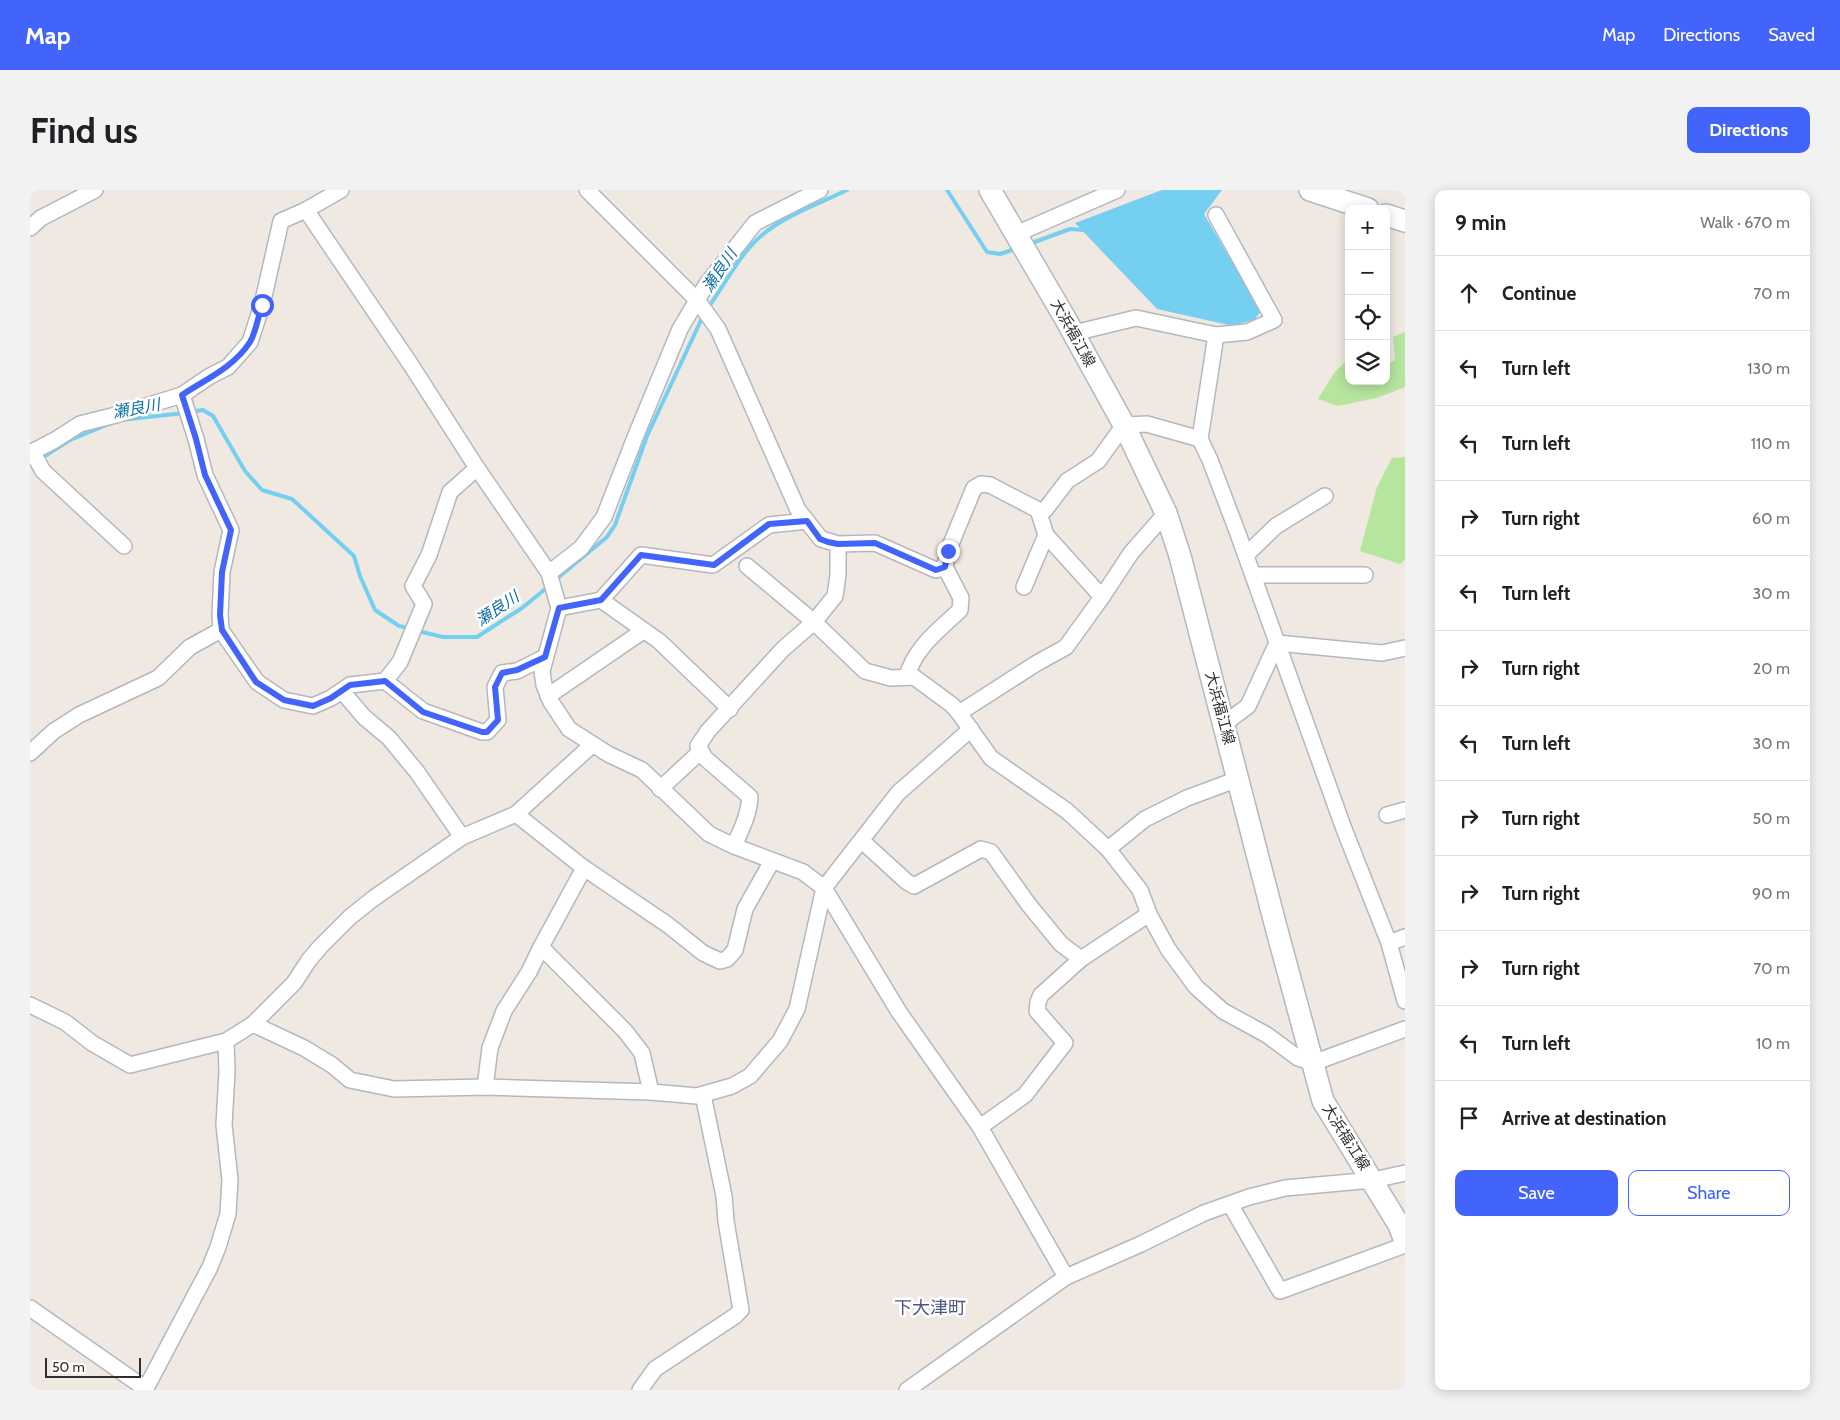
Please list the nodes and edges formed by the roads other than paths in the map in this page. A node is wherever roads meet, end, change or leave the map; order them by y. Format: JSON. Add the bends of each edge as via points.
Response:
{"nodes":[{"id":1,"x":95,"y":190,"type":"edge"},
{"id":2,"x":341,"y":190,"type":"edge"},
{"id":3,"x":587,"y":190,"type":"edge"},
{"id":4,"x":820,"y":190,"type":"edge"},
{"id":5,"x":990,"y":190,"type":"edge"},
{"id":6,"x":1117,"y":190,"type":"edge"},
{"id":7,"x":1310,"y":190,"type":"edge"},
{"id":8,"x":1356,"y":205,"type":"edge"},
{"id":9,"x":306,"y":210,"type":"junction"},
{"id":10,"x":1216,"y":215,"type":"dead end"},
{"id":11,"x":1390,"y":216,"type":"edge"},
{"id":12,"x":1405,"y":221,"type":"edge"},
{"id":13,"x":30,"y":228,"type":"edge"},
{"id":14,"x":1016,"y":234,"type":"junction"},
{"id":15,"x":697,"y":300,"type":"junction"},
{"id":16,"x":1074,"y":333,"type":"junction"},
{"id":17,"x":1216,"y":336,"type":"junction"},
{"id":18,"x":182,"y":395,"type":"junction"},
{"id":19,"x":1124,"y":425,"type":"junction"},
{"id":20,"x":1200,"y":439,"type":"junction"},
{"id":21,"x":32,"y":453,"type":"edge"},
{"id":22,"x":476,"y":468,"type":"junction"},
{"id":23,"x":1325,"y":496,"type":"dead end"},
{"id":24,"x":1038,"y":510,"type":"junction"},
{"id":25,"x":1166,"y":514,"type":"junction"},
{"id":26,"x":807,"y":521,"type":"junction"},
{"id":27,"x":1046,"y":535,"type":"junction"},
{"id":28,"x":838,"y":544,"type":"junction"},
{"id":29,"x":124,"y":546,"type":"dead end"},
{"id":30,"x":1246,"y":555,"type":"junction"},
{"id":31,"x":747,"y":566,"type":"dead end"},
{"id":32,"x":945,"y":567,"type":"junction"},
{"id":33,"x":548,"y":573,"type":"junction"},
{"id":34,"x":1253,"y":575,"type":"junction"},
{"id":35,"x":1365,"y":575,"type":"dead end"},
{"id":36,"x":1024,"y":587,"type":"dead end"},
{"id":37,"x":1102,"y":597,"type":"junction"},
{"id":38,"x":601,"y":600,"type":"junction"},
{"id":39,"x":559,"y":608,"type":"junction"},
{"id":40,"x":814,"y":622,"type":"junction"},
{"id":41,"x":222,"y":630,"type":"junction"},
{"id":42,"x":643,"y":631,"type":"junction"},
{"id":43,"x":1277,"y":643,"type":"junction"},
{"id":44,"x":1405,"y":648,"type":"edge"},
{"id":45,"x":545,"y":657,"type":"junction"},
{"id":46,"x":907,"y":677,"type":"junction"},
{"id":47,"x":385,"y":681,"type":"junction"},
{"id":48,"x":342,"y":691,"type":"junction"},
{"id":49,"x":548,"y":696,"type":"junction"},
{"id":50,"x":730,"y":709,"type":"junction"},
{"id":51,"x":959,"y":712,"type":"junction"},
{"id":52,"x":1224,"y":724,"type":"junction"},
{"id":53,"x":971,"y":729,"type":"junction"},
{"id":54,"x":592,"y":745,"type":"junction"},
{"id":55,"x":701,"y":751,"type":"junction"},
{"id":56,"x":30,"y":753,"type":"edge"},
{"id":57,"x":1238,"y":779,"type":"junction"},
{"id":58,"x":660,"y":789,"type":"junction"},
{"id":59,"x":1405,"y":810,"type":"edge"},
{"id":60,"x":516,"y":814,"type":"junction"},
{"id":61,"x":1386,"y":815,"type":"dead end"},
{"id":62,"x":462,"y":837,"type":"junction"},
{"id":63,"x":862,"y":841,"type":"junction"},
{"id":64,"x":734,"y":846,"type":"junction"},
{"id":65,"x":1108,"y":849,"type":"junction"},
{"id":66,"x":772,"y":861,"type":"junction"},
{"id":67,"x":584,"y":868,"type":"junction"},
{"id":68,"x":824,"y":888,"type":"junction"},
{"id":69,"x":1149,"y":914,"type":"junction"},
{"id":70,"x":1405,"y":937,"type":"edge"},
{"id":71,"x":1389,"y":943,"type":"junction"},
{"id":72,"x":541,"y":947,"type":"junction"},
{"id":73,"x":1081,"y":959,"type":"junction"},
{"id":74,"x":1405,"y":1001,"type":"edge"},
{"id":75,"x":30,"y":1005,"type":"edge"},
{"id":76,"x":254,"y":1024,"type":"junction"},
{"id":77,"x":1405,"y":1029,"type":"edge"},
{"id":78,"x":226,"y":1041,"type":"junction"},
{"id":79,"x":1313,"y":1064,"type":"junction"},
{"id":80,"x":485,"y":1087,"type":"junction"},
{"id":81,"x":651,"y":1092,"type":"junction"},
{"id":82,"x":703,"y":1095,"type":"junction"},
{"id":83,"x":980,"y":1127,"type":"junction"},
{"id":84,"x":1405,"y":1173,"type":"edge"},
{"id":85,"x":1372,"y":1180,"type":"junction"},
{"id":86,"x":1230,"y":1204,"type":"junction"},
{"id":87,"x":1405,"y":1243,"type":"edge"},
{"id":88,"x":1066,"y":1277,"type":"junction"},
{"id":89,"x":30,"y":1308,"type":"edge"},
{"id":90,"x":145,"y":1389,"type":"edge"},
{"id":91,"x":640,"y":1390,"type":"edge"},
{"id":92,"x":907,"y":1390,"type":"edge"}],
"edges":[{"from":1,"to":13,"type":"street","via":[[41,218]]},
{"from":2,"to":9,"type":"street"},
{"from":3,"to":15,"type":"street"},
{"from":4,"to":15,"type":"street","via":[[754,223]]},
{"from":5,"to":14,"type":"main road","name":"大浜福江線"},
{"from":6,"to":14,"type":"street"},
{"from":7,"to":8,"type":"main road"},
{"from":9,"to":18,"type":"street","via":[[281,221],[250,342],[228,367]]},
{"from":9,"to":22,"type":"street"},
{"from":10,"to":17,"type":"street","via":[[1274,320],[1247,332]]},
{"from":11,"to":12,"type":"main road"},
{"from":14,"to":16,"type":"main road","name":"大浜福江線"},
{"from":15,"to":26,"type":"street","via":[[718,329],[798,510]]},
{"from":15,"to":33,"type":"street","via":[[680,329],[604,517],[581,548]]},
{"from":16,"to":17,"type":"street","via":[[1136,318]]},
{"from":16,"to":19,"type":"main road","name":"大浜福江線"},
{"from":17,"to":20,"type":"street"},
{"from":18,"to":21,"type":"street","via":[[80,424]]},
{"from":18,"to":41,"type":"street","via":[[205,475],[231,530],[222,572]]},
{"from":19,"to":20,"type":"street","via":[[1147,424]]},
{"from":19,"to":24,"type":"street","via":[[1098,462],[1067,481],[1044,510]]},
{"from":19,"to":25,"type":"main road","name":"大浜福江線"},
{"from":20,"to":30,"type":"street"},
{"from":21,"to":29,"type":"street","via":[[43,471]]},
{"from":22,"to":33,"type":"street"},
{"from":22,"to":47,"type":"street","via":[[450,492],[429,555],[413,586],[424,604],[400,662]]},
{"from":23,"to":30,"type":"street","via":[[1276,526]]},
{"from":24,"to":27,"type":"street"},
{"from":24,"to":32,"type":"street","via":[[990,485],[980,484],[974,488],[948,551]]},
{"from":25,"to":37,"type":"street","via":[[1131,553]]},
{"from":25,"to":52,"type":"main road","name":"大浜福江線"},
{"from":26,"to":28,"type":"street","via":[[820,539]]},
{"from":26,"to":38,"type":"street","via":[[769,524],[714,565],[641,555]]},
{"from":27,"to":36,"type":"street"},
{"from":27,"to":37,"type":"street"},
{"from":28,"to":32,"type":"street","via":[[875,543],[936,570]]},
{"from":28,"to":40,"type":"street","via":[[835,596]]},
{"from":30,"to":34,"type":"street"},
{"from":31,"to":40,"type":"street"},
{"from":32,"to":46,"type":"street","via":[[961,598],[960,610],[921,647]]},
{"from":33,"to":39,"type":"street"},
{"from":34,"to":35,"type":"street"},
{"from":34,"to":43,"type":"street"},
{"from":37,"to":51,"type":"street","via":[[1066,647]]},
{"from":38,"to":39,"type":"street"},
{"from":38,"to":42,"type":"street"},
{"from":39,"to":45,"type":"street"},
{"from":40,"to":46,"type":"street","via":[[865,671],[891,678]]},
{"from":40,"to":50,"type":"street","via":[[783,649]]},
{"from":41,"to":48,"type":"street","via":[[256,682],[284,700],[313,706]]},
{"from":41,"to":56,"type":"street","via":[[190,647],[158,678],[79,715],[54,731]]},
{"from":42,"to":49,"type":"street"},
{"from":42,"to":50,"type":"street","via":[[659,641]]},
{"from":43,"to":44,"type":"street","via":[[1382,653]]},
{"from":43,"to":52,"type":"street","via":[[1248,706]]},
{"from":43,"to":71,"type":"street"},
{"from":45,"to":47,"type":"street","via":[[502,673],[495,687],[498,720],[487,732],[423,712]]},
{"from":45,"to":49,"type":"street","via":[[542,671]]},
{"from":46,"to":51,"type":"street","via":[[914,677]]},
{"from":47,"to":48,"type":"street","via":[[350,685]]},
{"from":48,"to":62,"type":"street","via":[[364,717],[389,738],[417,772]]},
{"from":49,"to":54,"type":"street","via":[[569,729]]},
{"from":50,"to":55,"type":"street","via":[[702,740],[698,746]]},
{"from":51,"to":53,"type":"street"},
{"from":52,"to":57,"type":"main road","name":"大浜福江線"},
{"from":53,"to":63,"type":"street","via":[[898,793]]},
{"from":53,"to":65,"type":"street","via":[[991,758],[1067,811]]},
{"from":54,"to":58,"type":"street","via":[[642,770]]},
{"from":54,"to":60,"type":"street"},
{"from":55,"to":58,"type":"street"},
{"from":55,"to":64,"type":"street","via":[[750,797],[750,807]]},
{"from":57,"to":65,"type":"street","via":[[1187,798],[1145,819]]},
{"from":57,"to":79,"type":"main road","name":"大浜福江線"},
{"from":58,"to":64,"type":"street","via":[[709,834]]},
{"from":59,"to":61,"type":"street"},
{"from":60,"to":62,"type":"street"},
{"from":60,"to":67,"type":"street"},
{"from":62,"to":76,"type":"street","via":[[350,918]]},
{"from":63,"to":68,"type":"street"},
{"from":63,"to":73,"type":"street","via":[[914,886],[981,849],[991,852],[1061,944]]},
{"from":64,"to":66,"type":"street"},
{"from":65,"to":69,"type":"street","via":[[1140,890]]},
{"from":66,"to":67,"type":"street","via":[[745,909],[735,950],[727,959],[720,961]]},
{"from":66,"to":68,"type":"street","via":[[803,872]]},
{"from":67,"to":72,"type":"street"},
{"from":68,"to":82,"type":"street","via":[[797,1009],[780,1041],[750,1076],[732,1086]]},
{"from":68,"to":83,"type":"street","via":[[899,1012]]},
{"from":69,"to":73,"type":"street"},
{"from":69,"to":79,"type":"street","via":[[1168,949],[1196,987],[1222,1011]]},
{"from":70,"to":71,"type":"street"},
{"from":71,"to":74,"type":"street"},
{"from":72,"to":80,"type":"street","via":[[504,1011],[490,1048]]},
{"from":72,"to":81,"type":"street","via":[[625,1031],[642,1053]]},
{"from":73,"to":83,"type":"street","via":[[1041,995],[1038,1002],[1037,1011],[1065,1043],[1024,1095]]},
{"from":75,"to":78,"type":"street","via":[[65,1022],[92,1043],[130,1065]]},
{"from":76,"to":78,"type":"street"},
{"from":76,"to":80,"type":"street","via":[[304,1048],[350,1080],[394,1089]]},
{"from":77,"to":79,"type":"street"},
{"from":78,"to":90,"type":"street","via":[[224,1125],[230,1180],[228,1214],[210,1268]]},
{"from":79,"to":85,"type":"main road","name":"大浜福江線","via":[[1323,1101]]},
{"from":80,"to":81,"type":"street"},
{"from":81,"to":82,"type":"street"},
{"from":82,"to":91,"type":"street","via":[[724,1196],[741,1310],[655,1369]]},
{"from":83,"to":88,"type":"street"},
{"from":84,"to":85,"type":"street"},
{"from":85,"to":86,"type":"street","via":[[1285,1188]]},
{"from":85,"to":87,"type":"main road","name":"大浜福江線","via":[[1399,1225]]},
{"from":86,"to":87,"type":"street","via":[[1280,1291]]},
{"from":86,"to":88,"type":"street"},
{"from":88,"to":92,"type":"street"},
{"from":89,"to":90,"type":"street"}]}
